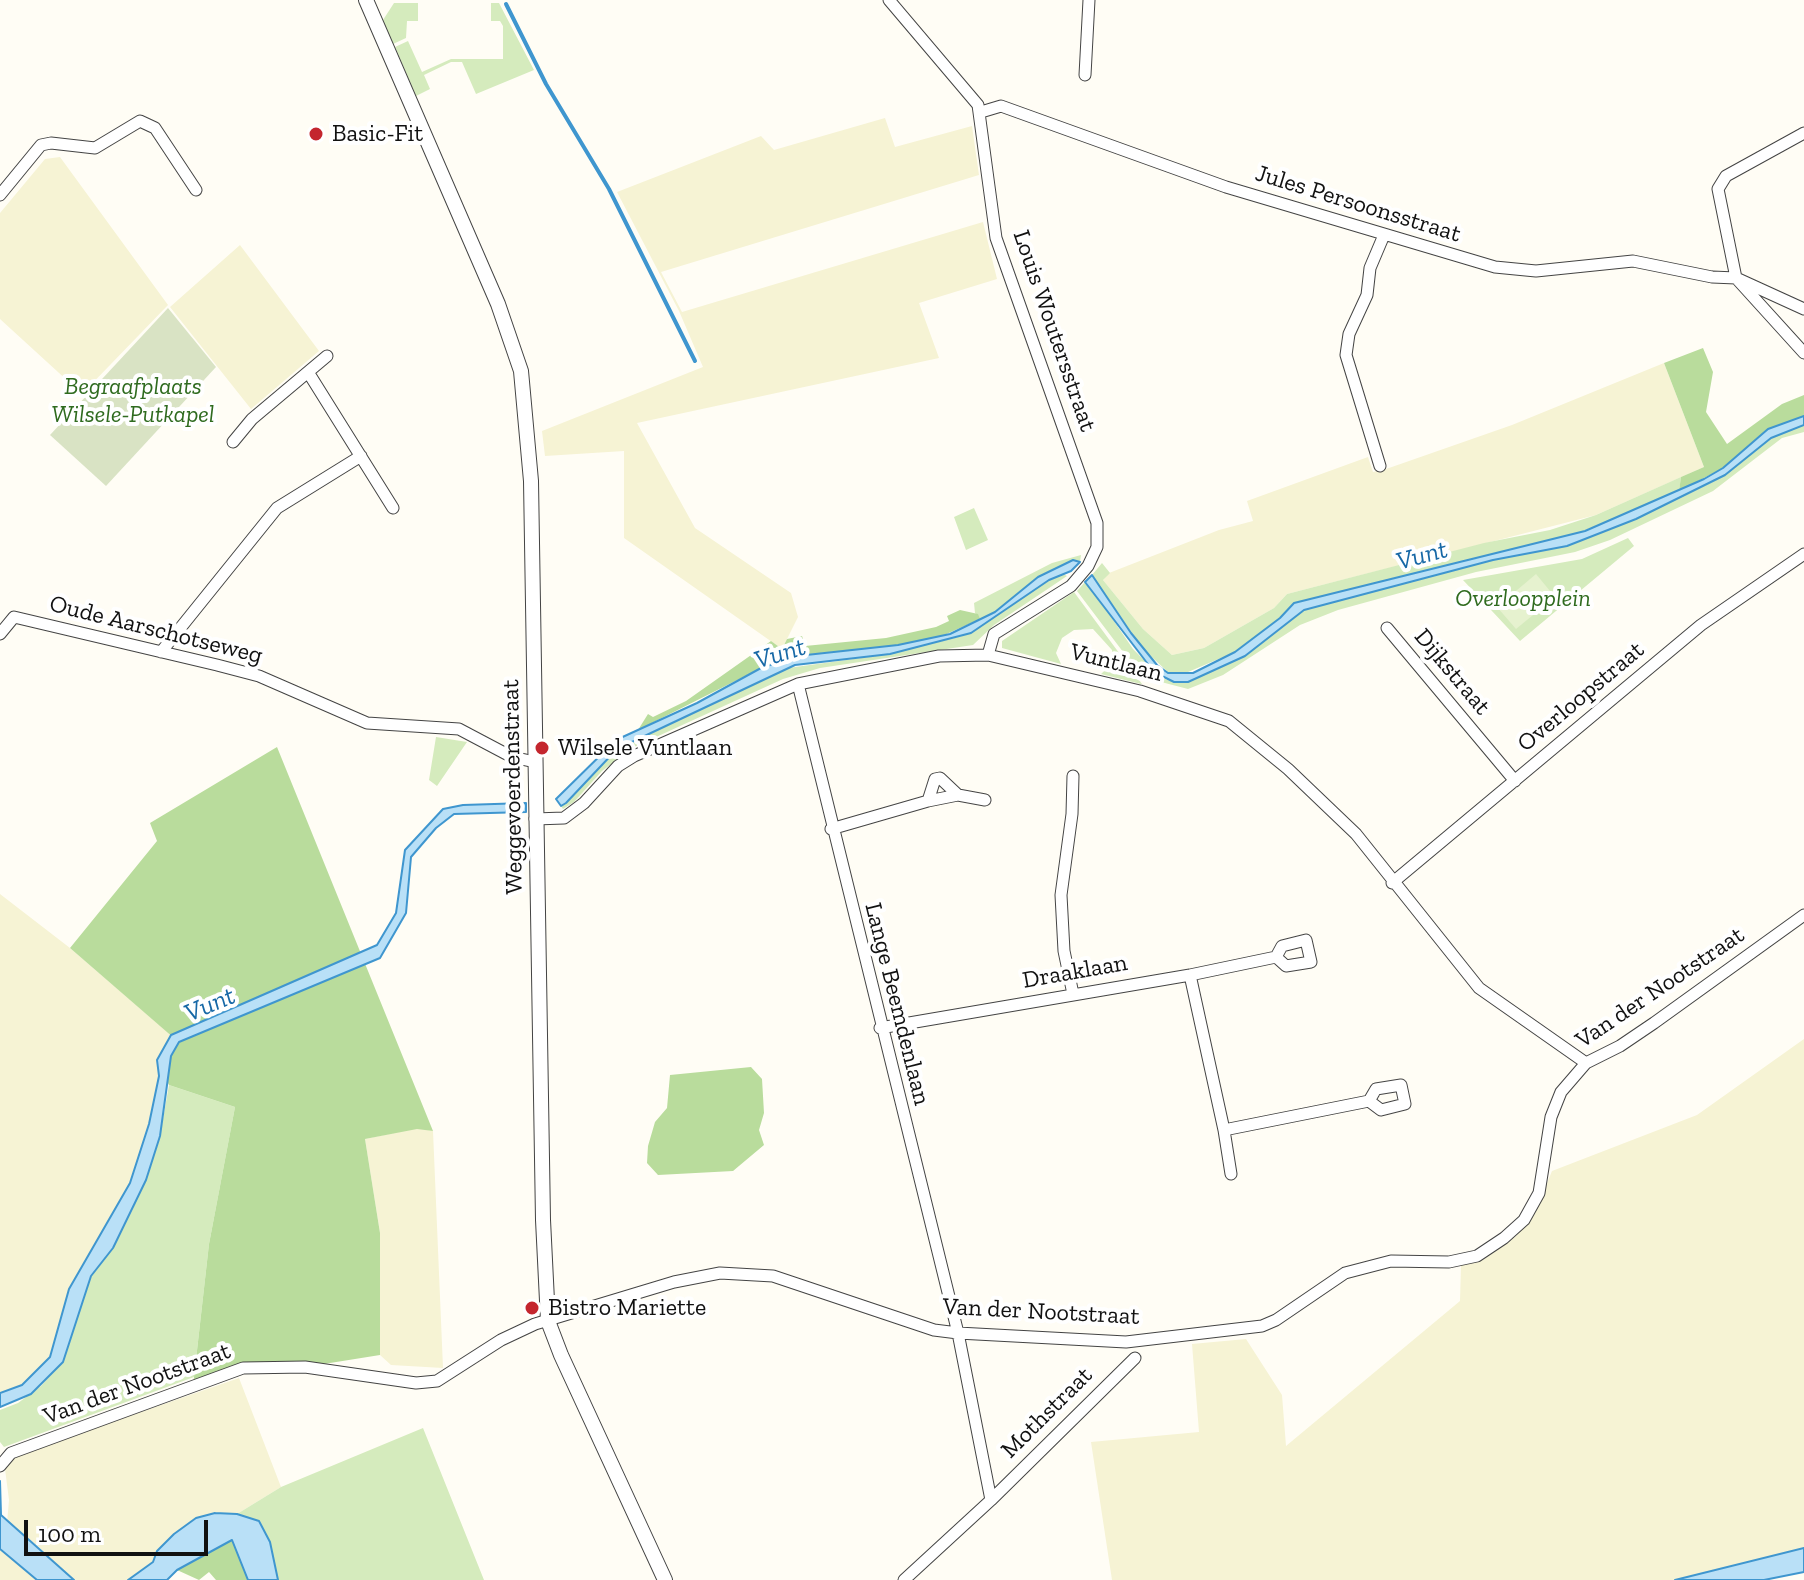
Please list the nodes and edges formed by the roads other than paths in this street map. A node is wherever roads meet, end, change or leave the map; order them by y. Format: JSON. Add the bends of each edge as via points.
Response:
{"nodes":[{"id":1,"x":366,"y":0,"type":"edge"},
{"id":2,"x":889,"y":0,"type":"edge"},
{"id":3,"x":1089,"y":0,"type":"edge"},
{"id":4,"x":1085,"y":75,"type":"dead end"},
{"id":5,"x":981,"y":112,"type":"junction"},
{"id":6,"x":1804,"y":133,"type":"edge"},
{"id":7,"x":196,"y":190,"type":"dead end"},
{"id":8,"x":0,"y":195,"type":"edge"},
{"id":9,"x":1384,"y":235,"type":"junction"},
{"id":10,"x":1736,"y":278,"type":"junction"},
{"id":11,"x":1804,"y":309,"type":"edge"},
{"id":12,"x":1804,"y":353,"type":"edge"},
{"id":13,"x":327,"y":356,"type":"dead end"},
{"id":14,"x":308,"y":372,"type":"junction"},
{"id":15,"x":233,"y":442,"type":"dead end"},
{"id":16,"x":361,"y":456,"type":"junction"},
{"id":17,"x":1380,"y":466,"type":"dead end"},
{"id":18,"x":393,"y":508,"type":"dead end"},
{"id":19,"x":1804,"y":554,"type":"edge"},
{"id":20,"x":0,"y":611,"type":"edge"},
{"id":21,"x":14,"y":617,"type":"junction"},
{"id":22,"x":1387,"y":628,"type":"dead end"},
{"id":23,"x":0,"y":634,"type":"edge"},
{"id":24,"x":161,"y":652,"type":"junction"},
{"id":25,"x":988,"y":655,"type":"junction"},
{"id":26,"x":798,"y":684,"type":"junction"},
{"id":27,"x":535,"y":762,"type":"junction"},
{"id":28,"x":1073,"y":776,"type":"dead end"},
{"id":29,"x":1515,"y":781,"type":"junction"},
{"id":30,"x":958,"y":795,"type":"junction"},
{"id":31,"x":985,"y":800,"type":"dead end"},
{"id":32,"x":928,"y":801,"type":"junction"},
{"id":33,"x":535,"y":811,"type":"junction"},
{"id":34,"x":831,"y":829,"type":"junction"},
{"id":35,"x":1392,"y":883,"type":"junction"},
{"id":36,"x":1804,"y":915,"type":"edge"},
{"id":37,"x":1276,"y":957,"type":"dead end"},
{"id":38,"x":1190,"y":975,"type":"junction"},
{"id":39,"x":1073,"y":994,"type":"junction"},
{"id":40,"x":880,"y":1028,"type":"junction"},
{"id":41,"x":1586,"y":1063,"type":"junction"},
{"id":42,"x":1369,"y":1101,"type":"dead end"},
{"id":43,"x":1224,"y":1130,"type":"junction"},
{"id":44,"x":1231,"y":1174,"type":"dead end"},
{"id":45,"x":548,"y":1321,"type":"junction"},
{"id":46,"x":958,"y":1333,"type":"junction"},
{"id":47,"x":1135,"y":1358,"type":"dead end"},
{"id":48,"x":1,"y":1466,"type":"edge"},
{"id":49,"x":991,"y":1500,"type":"junction"},
{"id":50,"x":665,"y":1580,"type":"edge"},
{"id":51,"x":904,"y":1580,"type":"edge"}],
"edges":[{"from":1,"to":27,"type":"street","name":"Weggevoerdenstraat","via":[[498,304],[521,371],[531,481]]},
{"from":2,"to":5,"type":"street","name":"Louis Woutersstraat","via":[[975,98]]},
{"from":3,"to":4,"type":"street"},
{"from":5,"to":9,"type":"street","name":"Jules Persoonsstraat","via":[[1001,106],[1226,187]]},
{"from":5,"to":25,"type":"street","name":"Louis Woutersstraat","via":[[996,238],[1097,523],[1097,547],[1075,583],[994,634]]},
{"from":6,"to":10,"type":"street","via":[[1721,181],[1718,198]]},
{"from":7,"to":8,"type":"street","via":[[155,128],[140,121],[95,148],[41,145]]},
{"from":9,"to":10,"type":"street","name":"Jules Persoonsstraat","via":[[1518,270],[1633,261]]},
{"from":9,"to":17,"type":"street","via":[[1371,262],[1367,295],[1349,334],[1346,355]]},
{"from":10,"to":11,"type":"street","name":"Jules Persoonsstraat"},
{"from":10,"to":12,"type":"street"},
{"from":13,"to":14,"type":"street"},
{"from":14,"to":15,"type":"street"},
{"from":14,"to":16,"type":"street"},
{"from":16,"to":18,"type":"street"},
{"from":16,"to":24,"type":"street","via":[[277,508]]},
{"from":19,"to":29,"type":"street","name":"Overloopstraat","via":[[1701,625]]},
{"from":20,"to":21,"type":"street"},
{"from":21,"to":23,"type":"street","name":"Oude Aarschotseweg"},
{"from":21,"to":24,"type":"street","name":"Oude Aarschotseweg"},
{"from":22,"to":29,"type":"street","name":"Dijkstraat"},
{"from":24,"to":27,"type":"street","name":"Oude Aarschotseweg","via":[[259,676],[367,723],[459,729],[512,757]]},
{"from":25,"to":26,"type":"street","name":"Vuntlaan","via":[[939,656]]},
{"from":25,"to":35,"type":"street","name":"Vuntlaan","via":[[1140,691],[1229,721],[1356,834]]},
{"from":26,"to":33,"type":"street","name":"Vuntlaan","via":[[634,756],[564,818]]},
{"from":26,"to":34,"type":"street","name":"Lange Beemdenlaan"},
{"from":27,"to":33,"type":"street","name":"Weggevoerdenstraat"},
{"from":28,"to":39,"type":"street","via":[[1061,895]]},
{"from":29,"to":35,"type":"street","name":"Overloopstraat"},
{"from":30,"to":31,"type":"street"},
{"from":30,"to":32,"type":"street"},
{"from":30,"to":32,"type":"street","via":[[935,779]]},
{"from":32,"to":34,"type":"street"},
{"from":33,"to":45,"type":"street","name":"Weggevoerdenstraat"},
{"from":34,"to":40,"type":"street","name":"Lange Beemdenlaan"},
{"from":35,"to":41,"type":"street","name":"Vuntlaan","via":[[1479,988]]},
{"from":36,"to":41,"type":"street","name":"Van der Nootstraat","via":[[1654,1023]]},
{"from":37,"to":38,"type":"street","name":"Draaklaan"},
{"from":38,"to":39,"type":"street","name":"Draaklaan"},
{"from":38,"to":43,"type":"street"},
{"from":39,"to":40,"type":"street","name":"Draaklaan"},
{"from":40,"to":46,"type":"street","name":"Lange Beemdenlaan"},
{"from":41,"to":46,"type":"street","name":"Van der Nootstraat","via":[[1561,1092],[1551,1117],[1539,1193],[1524,1220],[1477,1256],[1370,1265],[1321,1286],[1262,1326],[1126,1342]]},
{"from":42,"to":43,"type":"street"},
{"from":43,"to":44,"type":"street"},
{"from":45,"to":46,"type":"street","name":"Van der Nootstraat","via":[[720,1273],[773,1276],[813,1286],[934,1330]]},
{"from":45,"to":48,"type":"street","name":"Van der Nootstraat","via":[[513,1333],[437,1381],[416,1383],[305,1367],[243,1368],[11,1453]]},
{"from":45,"to":50,"type":"street","name":"Weggevoerdenstraat"},
{"from":46,"to":49,"type":"street","name":"Mothstraat"},
{"from":47,"to":49,"type":"street","name":"Mothstraat"},
{"from":49,"to":51,"type":"street","name":"Mothstraat"}]}
